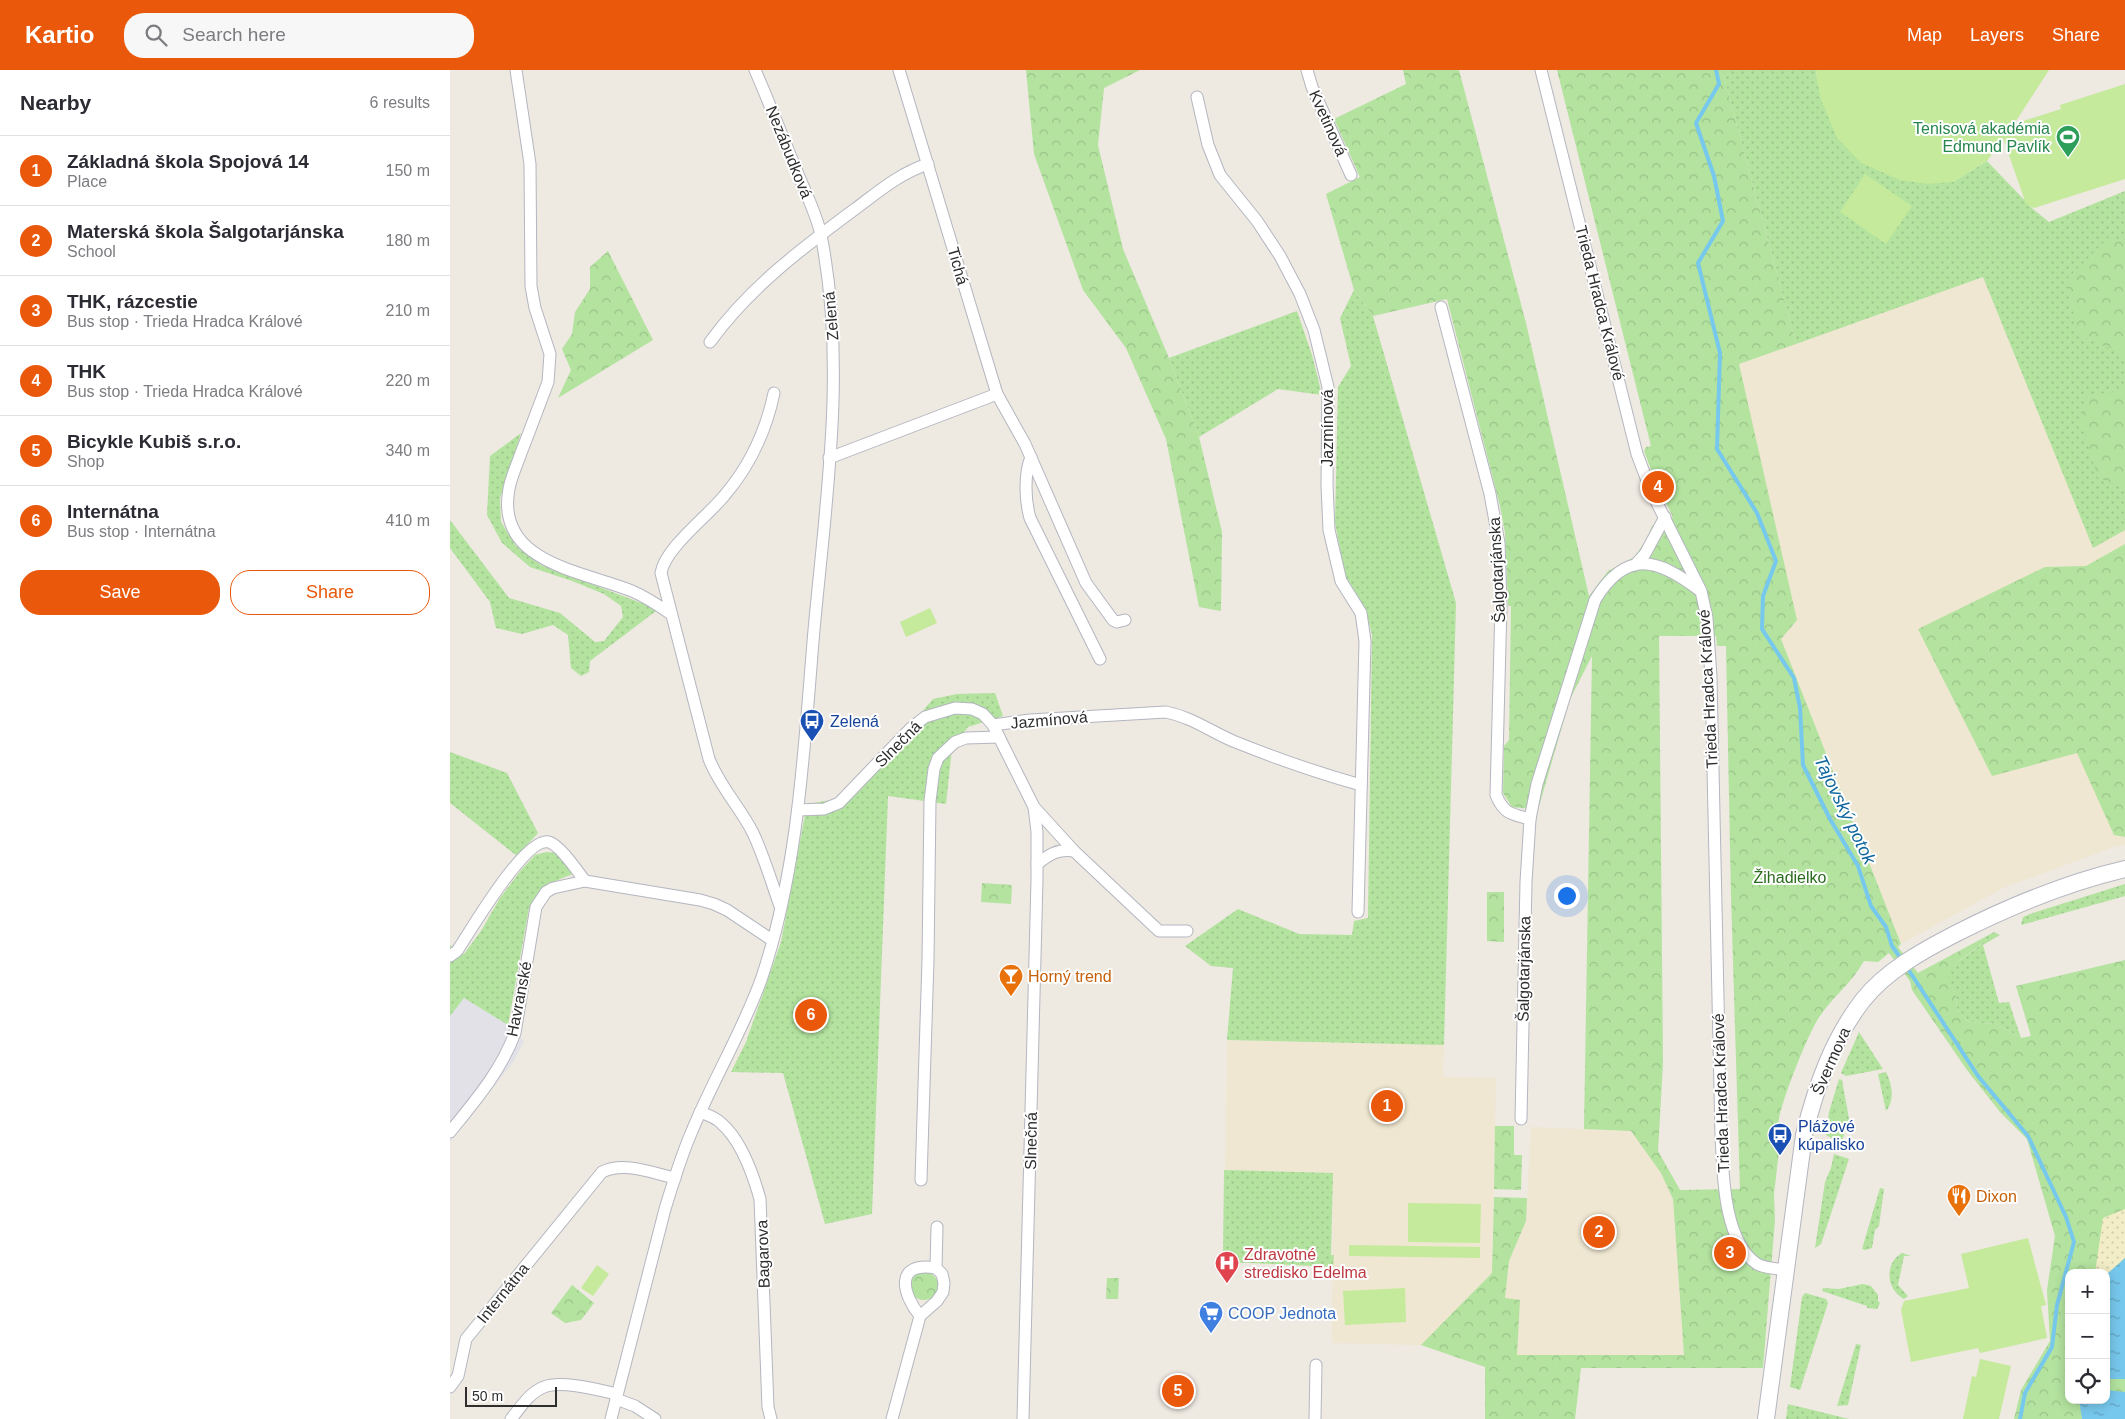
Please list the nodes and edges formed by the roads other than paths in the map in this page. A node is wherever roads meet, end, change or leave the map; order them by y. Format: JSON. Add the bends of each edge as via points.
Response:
{"nodes":[{"id":1,"x":516,"y":70,"type":"edge"},
{"id":2,"x":755,"y":70,"type":"edge"},
{"id":3,"x":899,"y":70,"type":"edge"},
{"id":4,"x":1307,"y":70,"type":"edge"},
{"id":5,"x":1541,"y":70,"type":"edge"},
{"id":6,"x":1198,"y":96,"type":"dead end"},
{"id":7,"x":928,"y":164,"type":"junction"},
{"id":8,"x":1352,"y":174,"type":"dead end"},
{"id":9,"x":820,"y":234,"type":"junction"},
{"id":10,"x":1441,"y":307,"type":"dead end"},
{"id":11,"x":710,"y":342,"type":"dead end"},
{"id":12,"x":774,"y":393,"type":"dead end"},
{"id":13,"x":997,"y":394,"type":"junction"},
{"id":14,"x":1031,"y":457,"type":"junction"},
{"id":15,"x":829,"y":458,"type":"junction"},
{"id":16,"x":1665,"y":517,"type":"junction"},
{"id":17,"x":1635,"y":565,"type":"junction"},
{"id":18,"x":1701,"y":591,"type":"junction"},
{"id":19,"x":671,"y":614,"type":"junction"},
{"id":20,"x":1125,"y":620,"type":"dead end"},
{"id":21,"x":1100,"y":659,"type":"dead end"},
{"id":22,"x":993,"y":725,"type":"junction"},
{"id":23,"x":999,"y":737,"type":"junction"},
{"id":24,"x":1361,"y":785,"type":"junction"},
{"id":25,"x":1034,"y":807,"type":"junction"},
{"id":26,"x":798,"y":810,"type":"junction"},
{"id":27,"x":1530,"y":819,"type":"junction"},
{"id":28,"x":1074,"y":851,"type":"junction"},
{"id":29,"x":1037,"y":864,"type":"junction"},
{"id":30,"x":2125,"y":869,"type":"edge"},
{"id":31,"x":585,"y":881,"type":"junction"},
{"id":32,"x":780,"y":908,"type":"junction"},
{"id":33,"x":1358,"y":912,"type":"dead end"},
{"id":34,"x":1187,"y":931,"type":"dead end"},
{"id":35,"x":772,"y":940,"type":"junction"},
{"id":36,"x":450,"y":956,"type":"edge"},
{"id":37,"x":700,"y":1112,"type":"junction"},
{"id":38,"x":1521,"y":1119,"type":"dead end"},
{"id":39,"x":450,"y":1132,"type":"edge"},
{"id":40,"x":675,"y":1178,"type":"junction"},
{"id":41,"x":921,"y":1180,"type":"dead end"},
{"id":42,"x":936,"y":1227,"type":"dead end"},
{"id":43,"x":936,"y":1268,"type":"junction"},
{"id":44,"x":1787,"y":1270,"type":"junction"},
{"id":45,"x":920,"y":1316,"type":"junction"},
{"id":46,"x":1316,"y":1365,"type":"dead end"},
{"id":47,"x":450,"y":1388,"type":"edge"},
{"id":48,"x":617,"y":1397,"type":"junction"},
{"id":49,"x":511,"y":1419,"type":"edge"},
{"id":50,"x":611,"y":1419,"type":"edge"},
{"id":51,"x":655,"y":1419,"type":"edge"},
{"id":52,"x":771,"y":1419,"type":"edge"},
{"id":53,"x":892,"y":1419,"type":"edge"},
{"id":54,"x":1024,"y":1419,"type":"edge"},
{"id":55,"x":1315,"y":1419,"type":"edge"},
{"id":56,"x":1766,"y":1419,"type":"edge"}],
"edges":[{"from":1,"to":19,"type":"street","via":[[530,164],[531,286],[547,342],[550,368],[548,382],[509,487],[508,513],[519,539],[541,559],[632,591]]},
{"from":2,"to":9,"type":"street","name":"Nezábudková","via":[[818,222]]},
{"from":3,"to":7,"type":"street","name":"Tichá"},
{"from":4,"to":8,"type":"street","name":"Kvetinová"},
{"from":5,"to":16,"type":"street","name":"Trieda Hradca Králové","via":[[1637,454]]},
{"from":6,"to":24,"type":"street","name":"Jazmínová","via":[[1204,132],[1214,161],[1228,187],[1268,238],[1290,274],[1308,313],[1326,373],[1329,530],[1341,581],[1361,613],[1364,625]]},
{"from":7,"to":9,"type":"street","via":[[900,176]]},
{"from":7,"to":13,"type":"street","name":"Tichá"},
{"from":9,"to":11,"type":"street","via":[[758,286]]},
{"from":9,"to":15,"type":"street","name":"Zelená","via":[[834,335],[834,397]]},
{"from":10,"to":27,"type":"street","name":"Šalgotarjánska","via":[[1490,494],[1499,544],[1501,606],[1496,795],[1510,814]]},
{"from":12,"to":19,"type":"street","via":[[758,443],[735,482],[669,554],[662,566],[661,579]]},
{"from":13,"to":14,"type":"street","name":"Tichá"},
{"from":13,"to":15,"type":"street"},
{"from":14,"to":20,"type":"street","name":"Tichá","via":[[1086,583],[1113,620]]},
{"from":14,"to":21,"type":"street","via":[[1026,474],[1030,518]]},
{"from":15,"to":26,"type":"street","name":"Zelená"},
{"from":16,"to":17,"type":"street","name":"Šalgotarjánska","via":[[1648,549]]},
{"from":16,"to":18,"type":"street","name":"Trieda Hradca Králové"},
{"from":17,"to":18,"type":"street","name":"Šalgotarjánska","via":[[1662,566]]},
{"from":17,"to":27,"type":"street","name":"Šalgotarjánska","via":[[1614,575],[1595,600],[1537,784]]},
{"from":18,"to":44,"type":"street","name":"Trieda Hradca Králové","via":[[1707,618],[1711,677],[1724,1193],[1732,1223],[1747,1254],[1758,1264]]},
{"from":19,"to":32,"type":"street","via":[[709,759],[716,777],[753,833]]},
{"from":22,"to":23,"type":"street","name":"Slnečná"},
{"from":22,"to":24,"type":"street","name":"Jazmínová","via":[[1166,712],[1183,716],[1244,745]]},
{"from":22,"to":26,"type":"street","name":"Slnečná","via":[[983,714],[964,708],[925,717],[839,804],[824,809]]},
{"from":23,"to":25,"type":"street","name":"Slnečná"},
{"from":23,"to":41,"type":"street","via":[[966,738],[955,742],[938,758],[934,769],[930,801]]},
{"from":24,"to":33,"type":"street","name":"Jazmínová"},
{"from":25,"to":28,"type":"street","name":"Slnečná"},
{"from":25,"to":29,"type":"street","name":"Slnečná"},
{"from":26,"to":32,"type":"street"},
{"from":27,"to":38,"type":"street","name":"Šalgotarjánska"},
{"from":28,"to":29,"type":"street","via":[[1051,853]]},
{"from":28,"to":34,"type":"street","name":"Slnečná","via":[[1159,931]]},
{"from":29,"to":54,"type":"street","name":"Slnečná"},
{"from":30,"to":44,"type":"street","name":"Švermova","via":[[2091,877],[2026,900],[1979,922],[1926,949],[1875,987],[1849,1019],[1817,1088],[1804,1135]]},
{"from":31,"to":35,"type":"street","name":"Havranské","via":[[714,904]]},
{"from":31,"to":36,"type":"street","via":[[557,847],[549,842],[541,843],[528,852],[498,887],[458,951]]},
{"from":31,"to":39,"type":"street","name":"Havranské","via":[[553,888],[546,892],[536,907],[515,1033],[484,1090]]},
{"from":32,"to":35,"type":"street"},
{"from":35,"to":37,"type":"street","via":[[746,1016]]},
{"from":37,"to":40,"type":"street"},
{"from":37,"to":52,"type":"street","name":"Bagarova","via":[[720,1121],[734,1138],[760,1199]]},
{"from":40,"to":47,"type":"street","name":"Internátna","via":[[622,1166],[602,1172],[466,1339],[458,1376]]},
{"from":40,"to":48,"type":"street"},
{"from":42,"to":43,"type":"street"},
{"from":43,"to":45,"type":"street","via":[[942,1274],[943,1292]]},
{"from":43,"to":45,"type":"street","via":[[920,1267],[905,1278],[906,1294]]},
{"from":44,"to":56,"type":"street","name":"Švermova"},
{"from":45,"to":53,"type":"street"},
{"from":46,"to":55,"type":"street"},
{"from":48,"to":49,"type":"street","via":[[557,1384],[533,1394]]},
{"from":48,"to":50,"type":"street"},
{"from":48,"to":51,"type":"street"}]}
